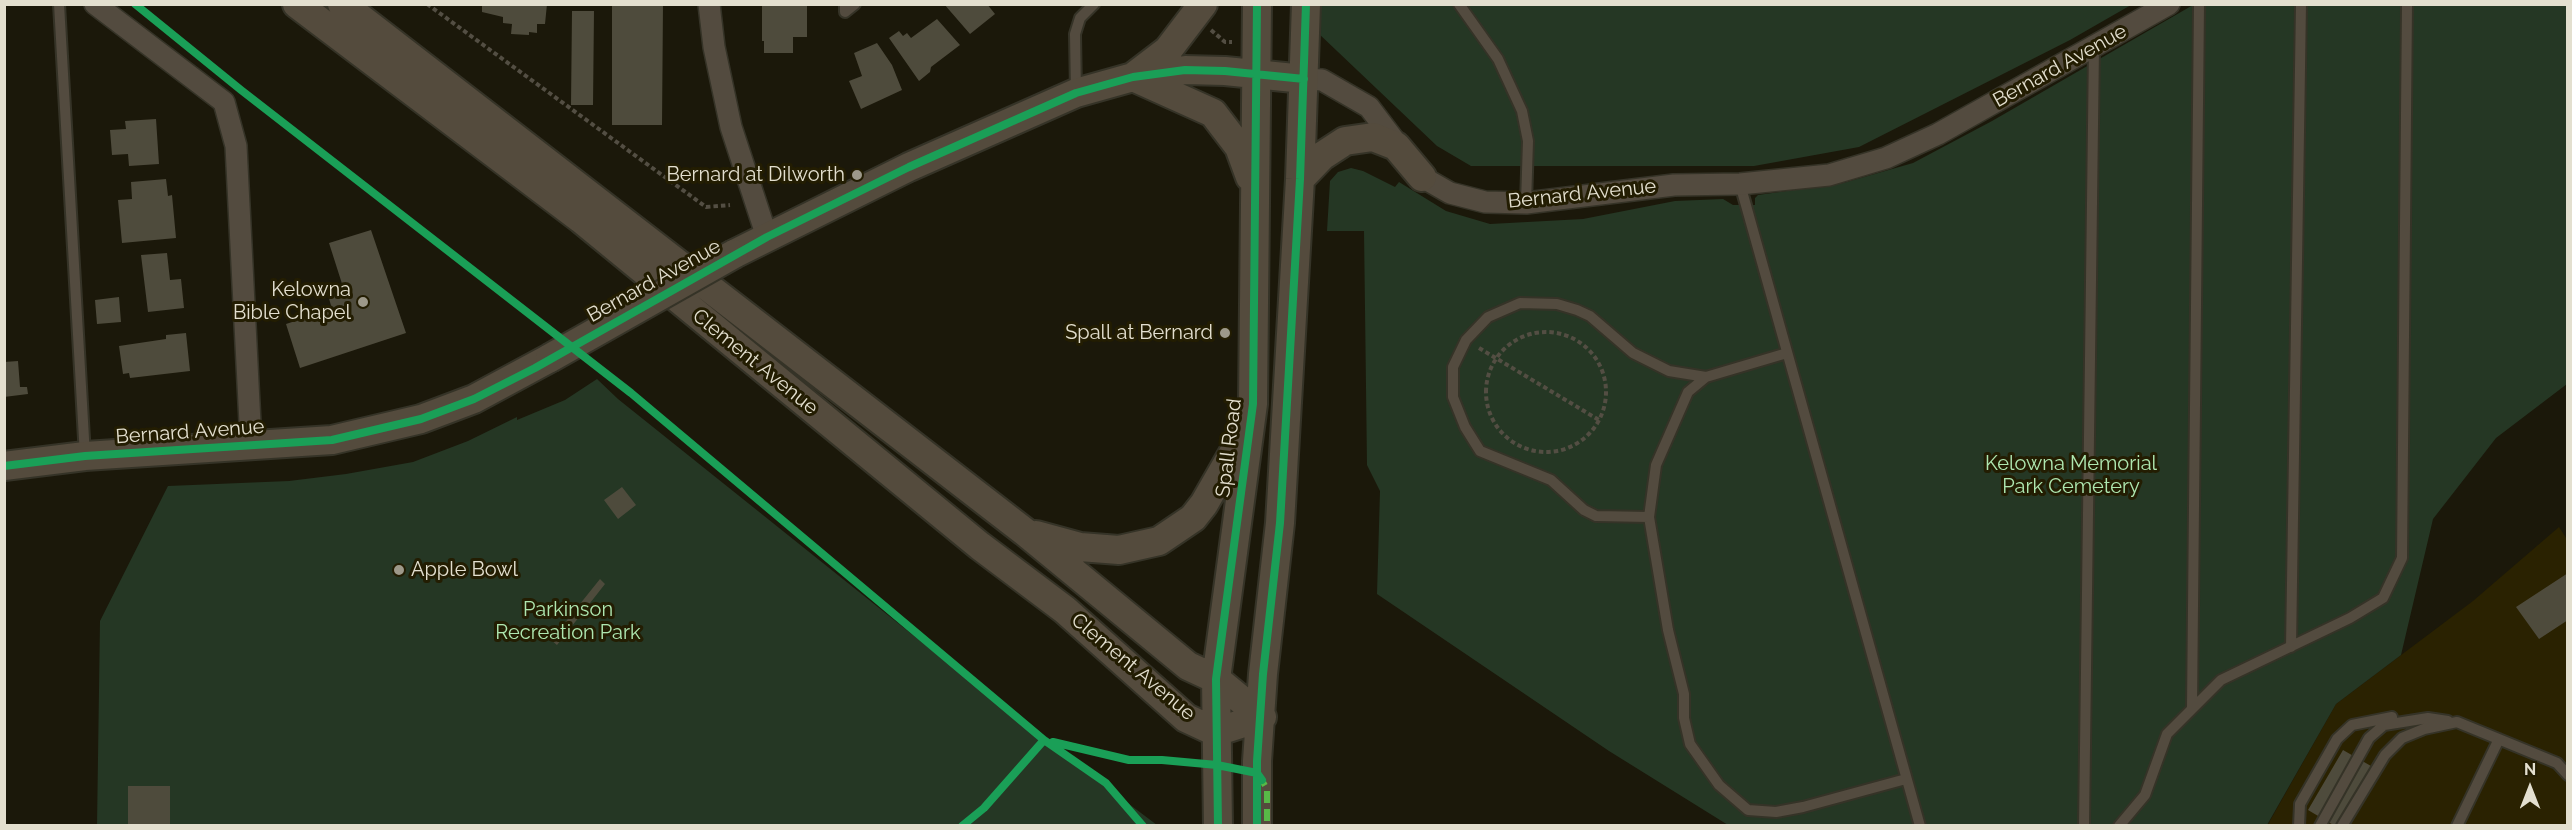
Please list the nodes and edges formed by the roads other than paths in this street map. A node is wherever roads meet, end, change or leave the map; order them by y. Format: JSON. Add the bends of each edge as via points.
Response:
{"nodes":[{"id":1,"x":59,"y":4,"type":"edge"},
{"id":2,"x":95,"y":4,"type":"edge"},
{"id":3,"x":297,"y":4,"type":"edge"},
{"id":4,"x":342,"y":4,"type":"edge"},
{"id":5,"x":709,"y":4,"type":"edge"},
{"id":6,"x":845,"y":4,"type":"edge"},
{"id":7,"x":855,"y":4,"type":"edge"},
{"id":8,"x":1094,"y":4,"type":"edge"},
{"id":9,"x":1257,"y":4,"type":"edge"},
{"id":10,"x":1286,"y":4,"type":"edge"},
{"id":11,"x":1306,"y":4,"type":"edge"},
{"id":12,"x":1459,"y":4,"type":"edge"},
{"id":13,"x":2169,"y":4,"type":"edge"},
{"id":14,"x":2199,"y":4,"type":"edge"},
{"id":15,"x":2301,"y":4,"type":"edge"},
{"id":16,"x":2407,"y":4,"type":"edge"},
{"id":17,"x":1205,"y":15,"type":"edge"},
{"id":18,"x":2094,"y":47,"type":"junction"},
{"id":19,"x":1256,"y":73,"type":"junction"},
{"id":20,"x":1133,"y":77,"type":"junction"},
{"id":21,"x":1304,"y":79,"type":"junction"},
{"id":22,"x":1076,"y":93,"type":"junction"},
{"id":23,"x":1422,"y":177,"type":"junction"},
{"id":24,"x":1300,"y":179,"type":"junction"},
{"id":25,"x":1740,"y":184,"type":"junction"},
{"id":26,"x":1256,"y":193,"type":"junction"},
{"id":27,"x":1526,"y":203,"type":"junction"},
{"id":28,"x":767,"y":237,"type":"junction"},
{"id":29,"x":1787,"y":353,"type":"junction"},
{"id":30,"x":1706,"y":377,"type":"junction"},
{"id":31,"x":1253,"y":405,"type":"junction"},
{"id":32,"x":251,"y":443,"type":"junction"},
{"id":33,"x":85,"y":456,"type":"junction"},
{"id":34,"x":4,"y":466,"type":"edge"},
{"id":35,"x":1649,"y":518,"type":"junction"},
{"id":36,"x":1025,"y":532,"type":"junction"},
{"id":37,"x":2291,"y":646,"type":"junction"},
{"id":38,"x":1216,"y":679,"type":"junction"},
{"id":39,"x":2192,"y":707,"type":"junction"},
{"id":40,"x":1262,"y":717,"type":"junction"},
{"id":41,"x":2428,"y":718,"type":"junction"},
{"id":42,"x":2457,"y":722,"type":"junction"},
{"id":43,"x":1216,"y":732,"type":"junction"},
{"id":44,"x":2499,"y":740,"type":"junction"},
{"id":45,"x":2568,"y":775,"type":"edge"},
{"id":46,"x":1906,"y":779,"type":"junction"},
{"id":47,"x":1218,"y":825,"type":"edge"},
{"id":48,"x":1257,"y":825,"type":"edge"},
{"id":49,"x":1920,"y":825,"type":"edge"},
{"id":50,"x":2084,"y":825,"type":"edge"},
{"id":51,"x":2119,"y":825,"type":"edge"},
{"id":52,"x":2299,"y":825,"type":"edge"},
{"id":53,"x":2320,"y":825,"type":"edge"},
{"id":54,"x":2342,"y":825,"type":"edge"},
{"id":55,"x":2457,"y":825,"type":"edge"}],
"edges":[{"from":1,"to":33,"type":"lane"},
{"from":2,"to":32,"type":"street","via":[[224,102],[236,146]]},
{"from":3,"to":43,"type":"main road","name":"Clement Avenue","via":[[581,219],[980,546],[1065,610],[1186,718]]},
{"from":4,"to":36,"type":"main road","name":"Clement Avenue"},
{"from":5,"to":28,"type":"street","via":[[731,127]]},
{"from":6,"to":7,"type":"lane","via":[[845,12]]},
{"from":8,"to":22,"type":"lane","via":[[1080,18],[1075,34]]},
{"from":9,"to":19,"type":"main road","name":"Spall Road"},
{"from":10,"to":21,"type":"main road"},
{"from":11,"to":21,"type":"main road"},
{"from":12,"to":27,"type":"lane","via":[[1498,59],[1522,111],[1528,141]]},
{"from":13,"to":18,"type":"street","name":"Bernard Avenue"},
{"from":14,"to":39,"type":"lane"},
{"from":15,"to":37,"type":"lane"},
{"from":16,"to":37,"type":"lane","via":[[2402,558],[2383,598]]},
{"from":17,"to":20,"type":"main road"},
{"from":18,"to":25,"type":"street","name":"Bernard Avenue","via":[[1938,134],[1886,158],[1829,175]]},
{"from":18,"to":50,"type":"lane"},
{"from":19,"to":20,"type":"main road","name":"Bernard Avenue","via":[[1185,70]]},
{"from":19,"to":21,"type":"main road","name":"Bernard Avenue"},
{"from":19,"to":26,"type":"main road","name":"Spall Road"},
{"from":20,"to":22,"type":"main road","name":"Bernard Avenue"},
{"from":20,"to":26,"type":"main road","via":[[1213,113],[1239,147]]},
{"from":21,"to":23,"type":"street","name":"Bernard Avenue","via":[[1322,80],[1369,107]]},
{"from":21,"to":24,"type":"main road"},
{"from":22,"to":28,"type":"main road","name":"Bernard Avenue","via":[[909,167]]},
{"from":23,"to":24,"type":"main road","via":[[1396,146],[1373,137],[1345,141],[1322,156]]},
{"from":23,"to":27,"type":"street","name":"Bernard Avenue","via":[[1450,193],[1485,202]]},
{"from":24,"to":40,"type":"main road","via":[[1280,523]]},
{"from":25,"to":27,"type":"street","name":"Bernard Avenue","via":[[1674,185]]},
{"from":25,"to":29,"type":"lane"},
{"from":26,"to":31,"type":"main road","name":"Spall Road"},
{"from":28,"to":32,"type":"main road","name":"Bernard Avenue","bridge":true,"via":[[474,399],[421,419],[332,440]]},
{"from":29,"to":30,"type":"lane"},
{"from":29,"to":46,"type":"lane"},
{"from":30,"to":35,"type":"lane","via":[[1688,392],[1656,465]]},
{"from":30,"to":35,"type":"lane","via":[[1669,370],[1634,353],[1590,316],[1557,304],[1520,303],[1488,316],[1466,340],[1454,367],[1453,397],[1480,451],[1551,480],[1596,516]]},
{"from":31,"to":36,"type":"main road","via":[[1235,450],[1204,504],[1193,518],[1160,541],[1119,550],[1080,548]]},
{"from":31,"to":38,"type":"main road","name":"Spall Road"},
{"from":32,"to":33,"type":"main road","name":"Bernard Avenue"},
{"from":33,"to":34,"type":"main road","name":"Bernard Avenue"},
{"from":35,"to":46,"type":"lane","via":[[1668,630],[1684,694],[1690,744],[1719,784],[1748,810],[1776,812]]},
{"from":36,"to":38,"type":"main road","name":"Clement Avenue","via":[[1188,666]]},
{"from":37,"to":39,"type":"lane","via":[[2221,680]]},
{"from":38,"to":40,"type":"main road","name":"Clement Avenue"},
{"from":38,"to":43,"type":"main road","name":"Spall Road"},
{"from":39,"to":51,"type":"lane","via":[[2167,735],[2145,795]]},
{"from":40,"to":43,"type":"main road","name":"Clement Avenue"},
{"from":40,"to":48,"type":"main road"},
{"from":41,"to":42,"type":"lane"},
{"from":41,"to":52,"type":"lane","via":[[2402,716],[2352,725],[2320,765],[2300,804]]},
{"from":41,"to":53,"type":"lane","via":[[2384,725],[2369,738]]},
{"from":42,"to":44,"type":"lane"},
{"from":42,"to":54,"type":"lane","via":[[2402,738],[2385,755]]},
{"from":43,"to":47,"type":"main road","name":"Spall Road"},
{"from":44,"to":45,"type":"lane","via":[[2557,763]]},
{"from":44,"to":55,"type":"lane"},
{"from":46,"to":49,"type":"lane"}]}
